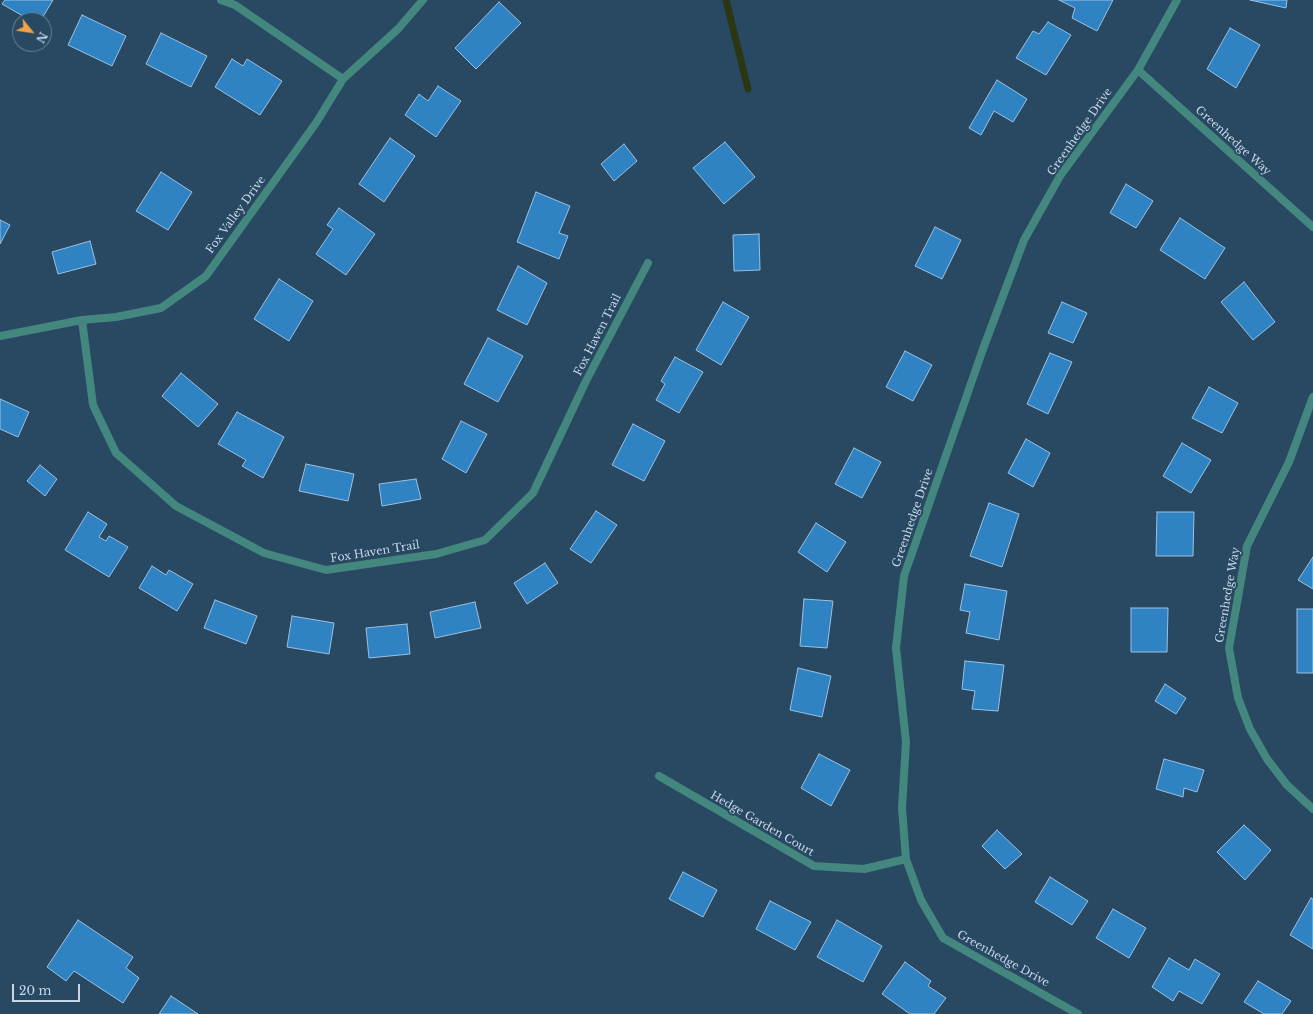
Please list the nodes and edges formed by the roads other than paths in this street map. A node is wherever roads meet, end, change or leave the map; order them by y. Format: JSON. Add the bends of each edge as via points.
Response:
{"nodes":[{"id":1,"x":222,"y":0,"type":"edge"},
{"id":2,"x":423,"y":0,"type":"edge"},
{"id":3,"x":1177,"y":0,"type":"edge"},
{"id":4,"x":1138,"y":70,"type":"junction"},
{"id":5,"x":343,"y":79,"type":"junction"},
{"id":6,"x":1313,"y":227,"type":"edge"},
{"id":7,"x":648,"y":263,"type":"dead end"},
{"id":8,"x":82,"y":320,"type":"junction"},
{"id":9,"x":0,"y":336,"type":"edge"},
{"id":10,"x":1313,"y":397,"type":"edge"},
{"id":11,"x":659,"y":776,"type":"dead end"},
{"id":12,"x":1313,"y":809,"type":"edge"},
{"id":13,"x":906,"y":859,"type":"junction"},
{"id":14,"x":1078,"y":1014,"type":"edge"}],
"edges":[{"from":1,"to":5,"type":"street","via":[[235,5]]},
{"from":2,"to":5,"type":"street","name":"Fox Valley Drive","via":[[398,29]]},
{"from":3,"to":4,"type":"street","name":"Greenhedge Drive"},
{"from":4,"to":6,"type":"street","name":"Greenhedge Way"},
{"from":4,"to":13,"type":"street","name":"Greenhedge Drive","via":[[1060,176],[1024,240],[904,576],[896,648],[906,742],[902,808]]},
{"from":5,"to":8,"type":"street","name":"Fox Valley Drive","via":[[316,123],[206,276],[161,308],[116,317]]},
{"from":7,"to":8,"type":"street","name":"Fox Haven Trail","via":[[586,381],[533,493],[485,540],[436,554],[326,570],[264,553],[176,506],[116,453],[94,405]]},
{"from":8,"to":9,"type":"street","name":"Fox Valley Drive"},
{"from":10,"to":12,"type":"street","name":"Greenhedge Way","via":[[1289,462],[1247,546],[1229,648],[1238,698],[1250,729],[1267,759],[1283,780]]},
{"from":11,"to":13,"type":"street","name":"Hedge Garden Court","via":[[814,866],[864,869]]},
{"from":13,"to":14,"type":"street","name":"Greenhedge Drive","via":[[921,900],[943,938]]}]}
